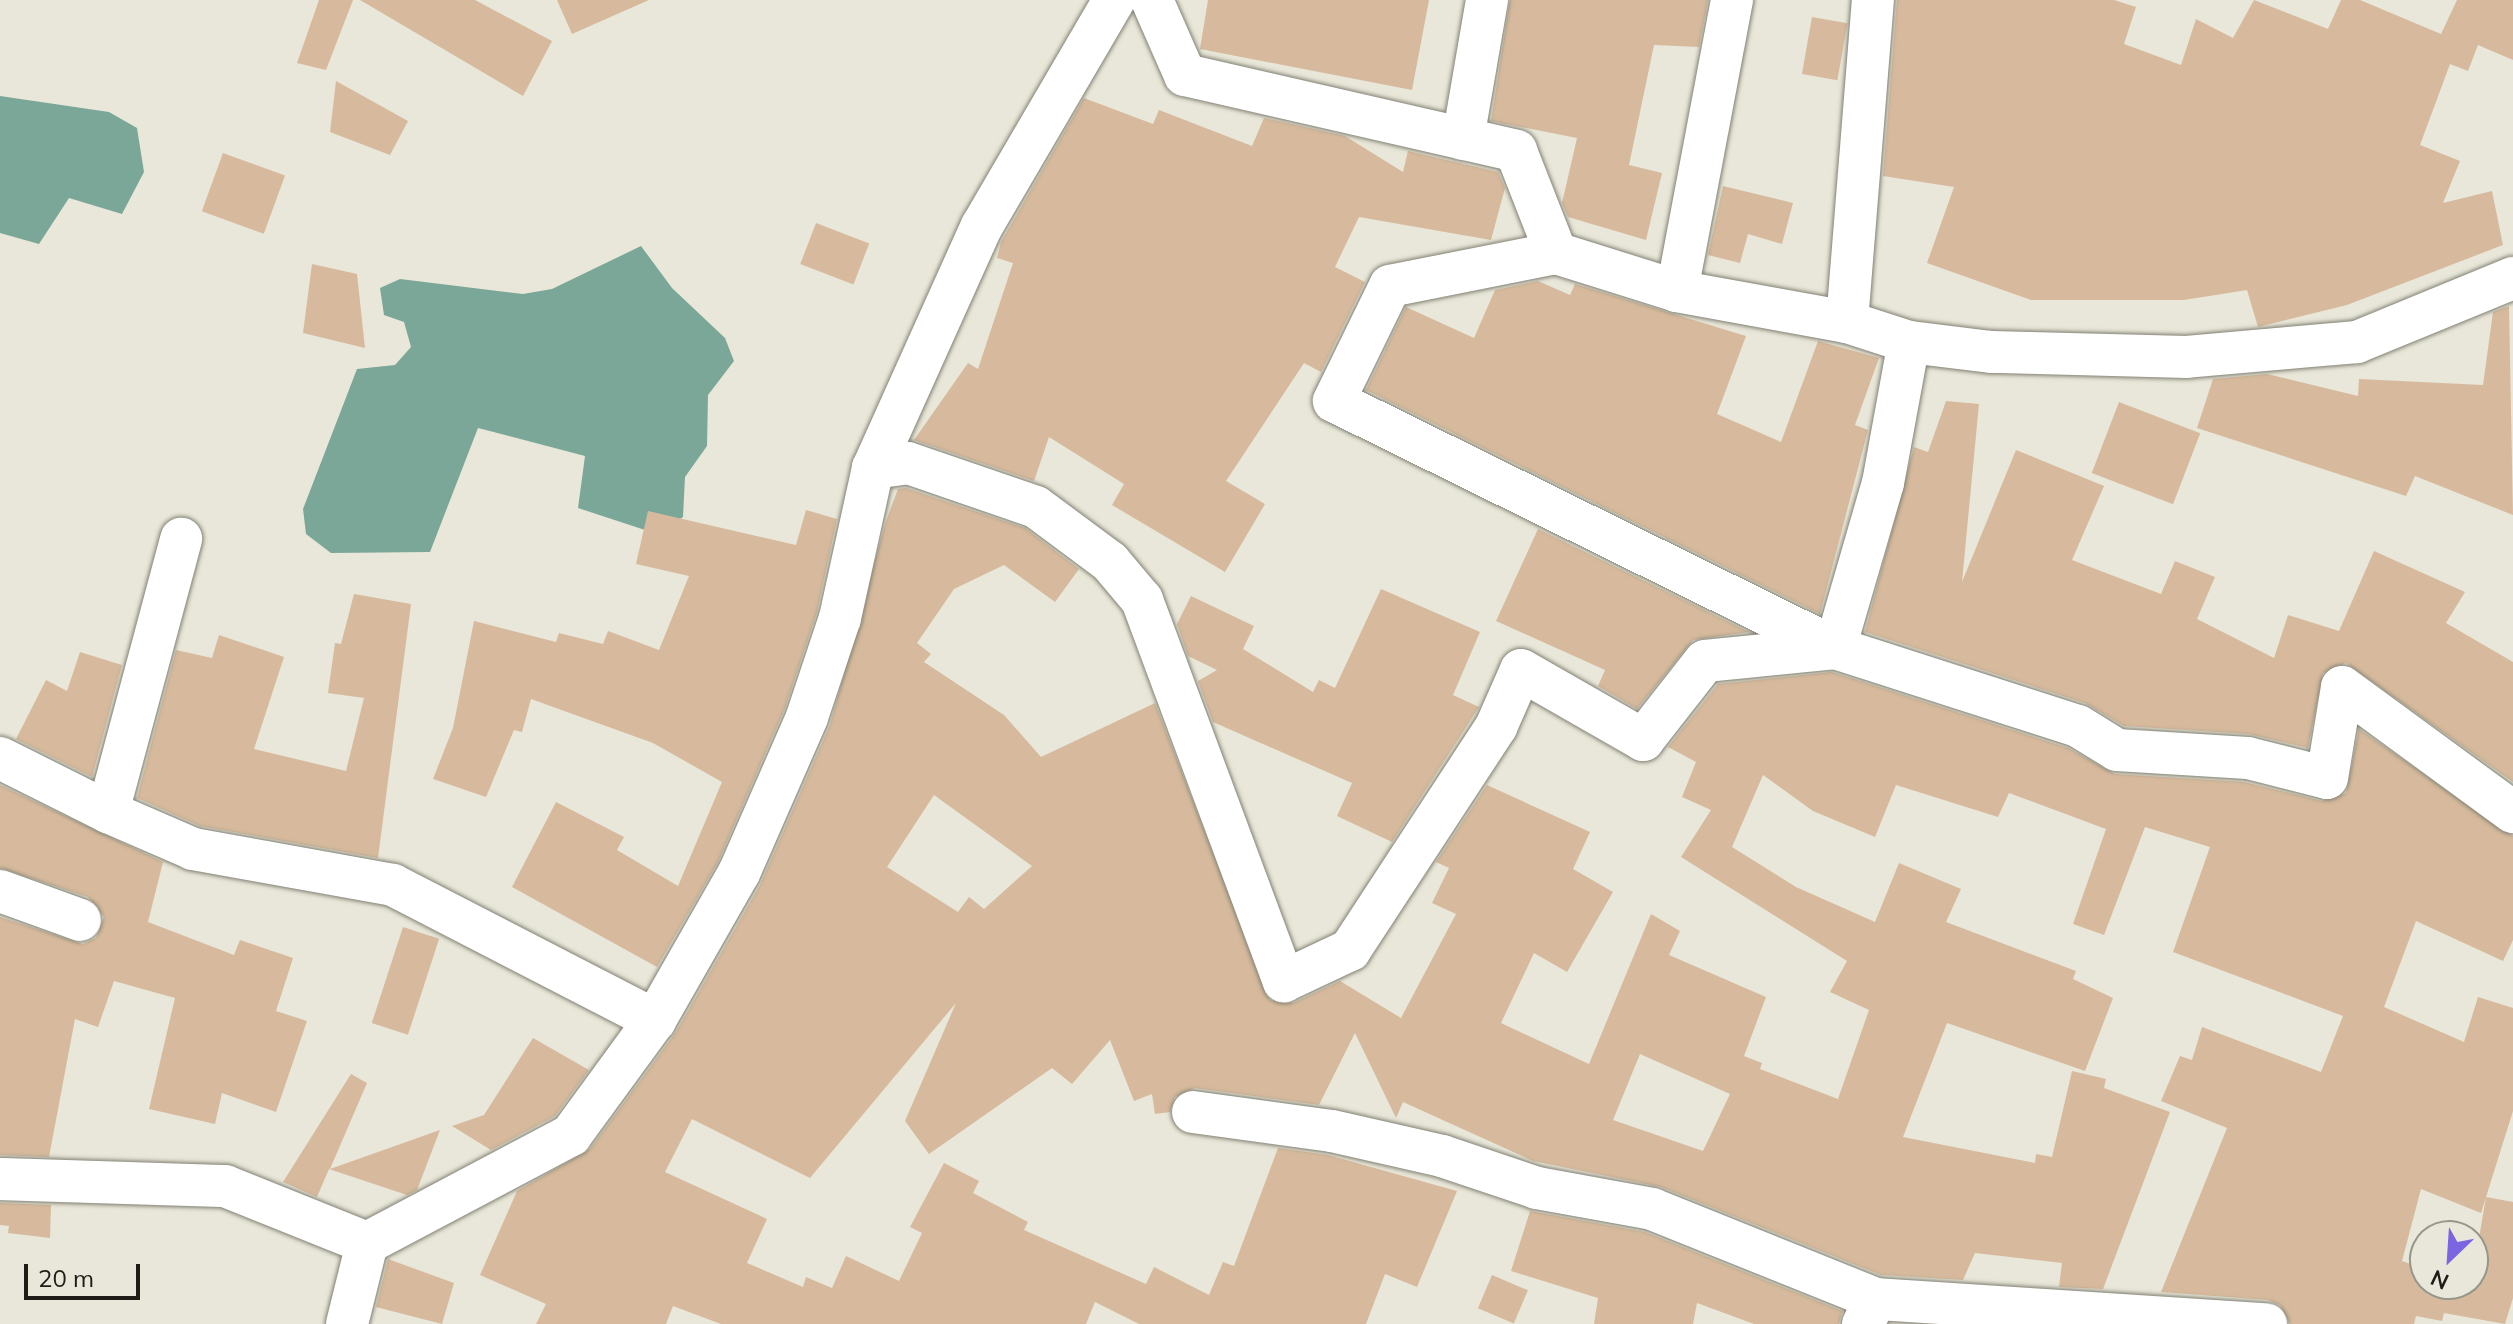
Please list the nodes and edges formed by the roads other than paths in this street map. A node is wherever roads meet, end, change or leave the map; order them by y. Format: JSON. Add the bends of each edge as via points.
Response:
{"nodes":[{"id":1,"x":1114,"y":0,"type":"edge"},
{"id":2,"x":1152,"y":0,"type":"edge"},
{"id":3,"x":1487,"y":0,"type":"edge"},
{"id":4,"x":1732,"y":0,"type":"edge"},
{"id":5,"x":1873,"y":0,"type":"edge"},
{"id":6,"x":1463,"y":139,"type":"junction"},
{"id":7,"x":1556,"y":253,"type":"junction"},
{"id":8,"x":2513,"y":278,"type":"edge"},
{"id":9,"x":1677,"y":291,"type":"junction"},
{"id":10,"x":1847,"y":322,"type":"junction"},
{"id":11,"x":1909,"y":342,"type":"junction"},
{"id":12,"x":873,"y":468,"type":"junction"},
{"id":13,"x":181,"y":539,"type":"dead end"},
{"id":14,"x":1835,"y":648,"type":"junction"},
{"id":15,"x":0,"y":758,"type":"edge"},
{"id":16,"x":108,"y":812,"type":"junction"},
{"id":17,"x":2513,"y":812,"type":"edge"},
{"id":18,"x":0,"y":891,"type":"edge"},
{"id":19,"x":80,"y":920,"type":"dead end"},
{"id":20,"x":655,"y":1020,"type":"junction"},
{"id":21,"x":1193,"y":1112,"type":"dead end"},
{"id":22,"x":0,"y":1179,"type":"edge"},
{"id":23,"x":367,"y":1243,"type":"junction"},
{"id":24,"x":1869,"y":1312,"type":"edge"},
{"id":25,"x":347,"y":1324,"type":"edge"},
{"id":26,"x":2266,"y":1324,"type":"edge"}],
"edges":[{"from":1,"to":12,"type":"street","via":[[982,226]]},
{"from":2,"to":6,"type":"street","via":[[1185,75]]},
{"from":3,"to":6,"type":"street"},
{"from":4,"to":9,"type":"street"},
{"from":5,"to":10,"type":"street"},
{"from":6,"to":7,"type":"street","via":[[1516,151]]},
{"from":7,"to":9,"type":"street"},
{"from":7,"to":14,"type":"street","via":[[1390,286],[1334,401]]},
{"from":8,"to":11,"type":"street","via":[[2357,342],[2187,357],[1991,352]]},
{"from":9,"to":10,"type":"street"},
{"from":10,"to":11,"type":"street"},
{"from":11,"to":14,"type":"street","via":[[1883,483]]},
{"from":12,"to":14,"type":"street","via":[[908,463],[1036,507],[1110,562],[1134,591],[1284,981],[1350,950],[1496,727],[1521,670],[1643,740],[1705,661]]},
{"from":12,"to":20,"type":"street","via":[[840,618],[807,717],[739,873]]},
{"from":13,"to":16,"type":"street"},
{"from":14,"to":17,"type":"street","via":[[2065,721],[2117,750],[2248,758],[2327,778],[2342,687]]},
{"from":15,"to":16,"type":"street"},
{"from":16,"to":20,"type":"street","via":[[193,849],[393,885]]},
{"from":18,"to":19,"type":"street"},
{"from":20,"to":23,"type":"street","via":[[571,1135]]},
{"from":21,"to":24,"type":"street","via":[[1332,1131],[1442,1156],[1537,1188],[1652,1209]]},
{"from":22,"to":23,"type":"street","via":[[225,1186]]},
{"from":23,"to":25,"type":"street"},
{"from":24,"to":26,"type":"street"}]}
